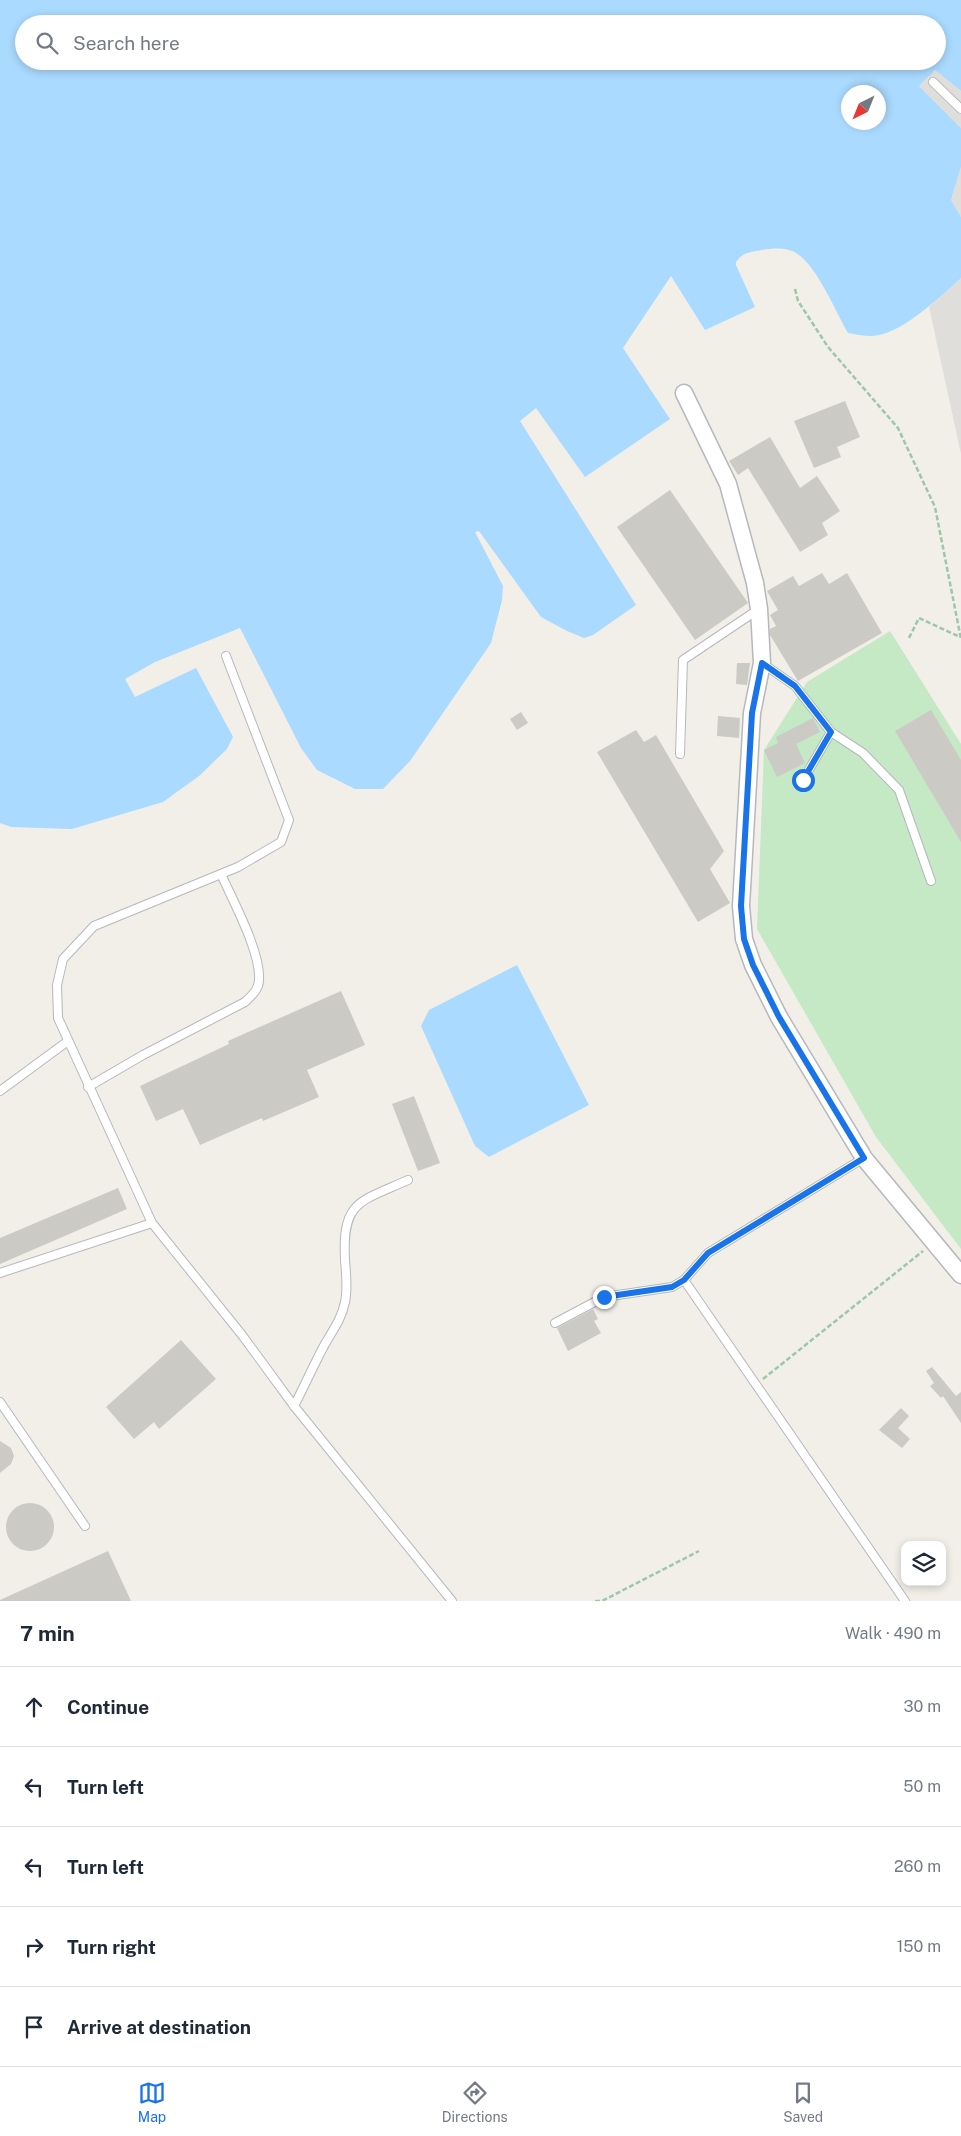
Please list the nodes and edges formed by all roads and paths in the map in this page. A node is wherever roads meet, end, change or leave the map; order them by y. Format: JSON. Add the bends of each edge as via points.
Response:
{"nodes":[{"id":1,"x":932,"y":82,"type":"dead end"},
{"id":2,"x":961,"y":108,"type":"edge"},
{"id":3,"x":795,"y":289,"type":"dead end"},
{"id":4,"x":684,"y":393,"type":"dead end"},
{"id":5,"x":759,"y":609,"type":"junction"},
{"id":6,"x":909,"y":638,"type":"dead end"},
{"id":7,"x":961,"y":638,"type":"edge"},
{"id":8,"x":226,"y":656,"type":"dead end"},
{"id":9,"x":762,"y":663,"type":"junction"},
{"id":10,"x":831,"y":732,"type":"junction"},
{"id":11,"x":680,"y":754,"type":"dead end"},
{"id":12,"x":803,"y":780,"type":"dead end"},
{"id":13,"x":221,"y":874,"type":"junction"},
{"id":14,"x":931,"y":881,"type":"dead end"},
{"id":15,"x":68,"y":1041,"type":"junction"},
{"id":16,"x":88,"y":1087,"type":"junction"},
{"id":17,"x":0,"y":1090,"type":"edge"},
{"id":18,"x":864,"y":1158,"type":"junction"},
{"id":19,"x":408,"y":1180,"type":"dead end"},
{"id":20,"x":152,"y":1223,"type":"junction"},
{"id":21,"x":934,"y":1242,"type":"junction"},
{"id":22,"x":0,"y":1273,"type":"edge"},
{"id":23,"x":961,"y":1275,"type":"edge"},
{"id":24,"x":684,"y":1280,"type":"junction"},
{"id":25,"x":555,"y":1323,"type":"dead end"},
{"id":26,"x":756,"y":1384,"type":"junction"},
{"id":27,"x":0,"y":1402,"type":"edge"},
{"id":28,"x":294,"y":1406,"type":"junction"},
{"id":29,"x":86,"y":1526,"type":"dead end"},
{"id":30,"x":699,"y":1551,"type":"dead end"},
{"id":31,"x":452,"y":1601,"type":"edge"},
{"id":32,"x":595,"y":1601,"type":"edge"},
{"id":33,"x":905,"y":1601,"type":"edge"}],
"edges":[{"from":1,"to":2,"type":"lane"},
{"from":3,"to":7,"type":"path","via":[[798,301],[828,347],[898,428],[935,508]]},
{"from":4,"to":5,"type":"street","via":[[728,484],[755,582]]},
{"from":5,"to":9,"type":"street"},
{"from":5,"to":11,"type":"lane","via":[[683,660]]},
{"from":6,"to":7,"type":"path","via":[[919,618]]},
{"from":8,"to":13,"type":"lane","via":[[289,820],[281,842]]},
{"from":9,"to":10,"type":"lane","via":[[795,686]]},
{"from":9,"to":18,"type":"street","via":[[752,713],[741,906],[744,939],[779,1017]]},
{"from":10,"to":12,"type":"lane"},
{"from":10,"to":14,"type":"lane","via":[[863,753],[899,790]]},
{"from":13,"to":15,"type":"lane","via":[[94,926],[63,959],[58,985],[58,1018]]},
{"from":13,"to":16,"type":"lane","via":[[253,946],[260,980],[254,994],[245,1002]]},
{"from":15,"to":16,"type":"lane"},
{"from":15,"to":17,"type":"lane"},
{"from":16,"to":20,"type":"lane"},
{"from":18,"to":21,"type":"street"},
{"from":18,"to":24,"type":"lane","via":[[708,1253]]},
{"from":19,"to":28,"type":"lane","via":[[372,1196],[352,1211],[345,1232],[345,1303],[339,1322]]},
{"from":20,"to":22,"type":"lane"},
{"from":20,"to":28,"type":"lane"},
{"from":21,"to":23,"type":"street"},
{"from":21,"to":26,"type":"path"},
{"from":24,"to":25,"type":"lane","via":[[660,1290],[604,1297]]},
{"from":24,"to":26,"type":"lane"},
{"from":26,"to":33,"type":"lane"},
{"from":27,"to":29,"type":"lane"},
{"from":28,"to":31,"type":"lane"},
{"from":30,"to":32,"type":"path","via":[[602,1601]]}]}
